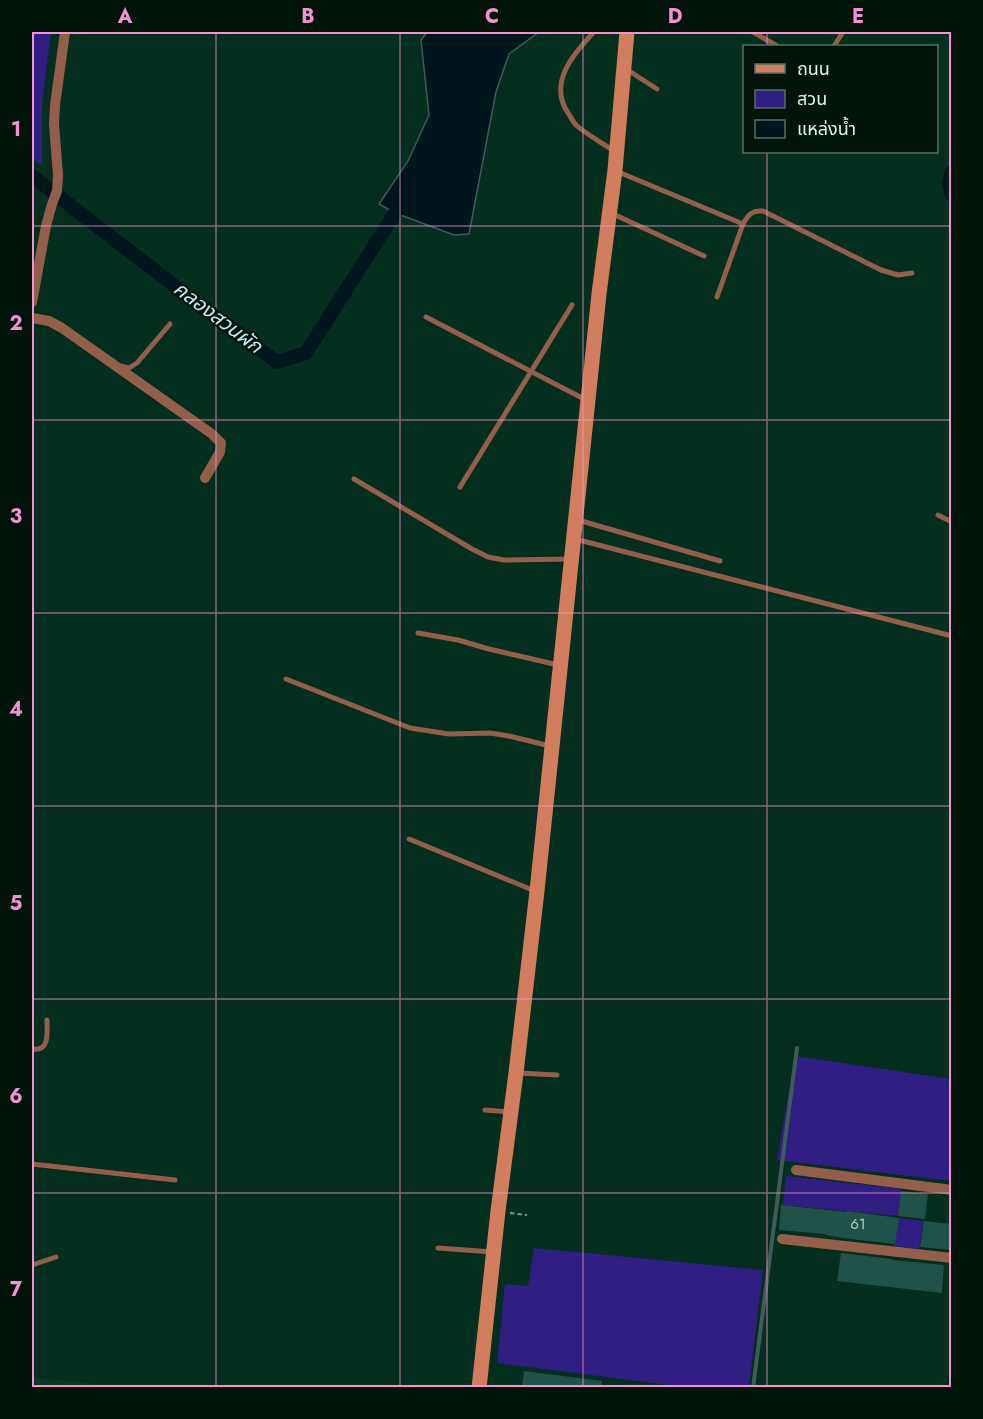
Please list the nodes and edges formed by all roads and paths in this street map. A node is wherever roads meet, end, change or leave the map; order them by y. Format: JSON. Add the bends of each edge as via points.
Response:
{"nodes":[{"id":1,"x":65,"y":32,"type":"edge"},
{"id":2,"x":594,"y":32,"type":"edge"},
{"id":3,"x":627,"y":32,"type":"edge"},
{"id":4,"x":753,"y":32,"type":"edge"},
{"id":5,"x":843,"y":32,"type":"edge"},
{"id":6,"x":775,"y":45,"type":"edge"},
{"id":7,"x":835,"y":45,"type":"edge"},
{"id":8,"x":624,"y":69,"type":"junction"},
{"id":9,"x":657,"y":89,"type":"dead end"},
{"id":10,"x":616,"y":153,"type":"junction"},
{"id":11,"x":615,"y":170,"type":"junction"},
{"id":12,"x":609,"y":212,"type":"junction"},
{"id":13,"x":743,"y":224,"type":"junction"},
{"id":14,"x":704,"y":256,"type":"dead end"},
{"id":15,"x":912,"y":273,"type":"dead end"},
{"id":16,"x":717,"y":297,"type":"dead end"},
{"id":17,"x":32,"y":302,"type":"edge"},
{"id":18,"x":572,"y":305,"type":"dead end"},
{"id":19,"x":426,"y":317,"type":"dead end"},
{"id":20,"x":32,"y":318,"type":"edge"},
{"id":21,"x":170,"y":324,"type":"dead end"},
{"id":22,"x":115,"y":366,"type":"junction"},
{"id":23,"x":531,"y":371,"type":"junction"},
{"id":24,"x":588,"y":401,"type":"junction"},
{"id":25,"x":205,"y":478,"type":"dead end"},
{"id":26,"x":354,"y":479,"type":"dead end"},
{"id":27,"x":460,"y":487,"type":"dead end"},
{"id":28,"x":938,"y":515,"type":"dead end"},
{"id":29,"x":576,"y":519,"type":"junction"},
{"id":30,"x":951,"y":522,"type":"edge"},
{"id":31,"x":573,"y":539,"type":"junction"},
{"id":32,"x":571,"y":559,"type":"junction"},
{"id":33,"x":720,"y":561,"type":"dead end"},
{"id":34,"x":418,"y":633,"type":"dead end"},
{"id":35,"x":951,"y":636,"type":"edge"},
{"id":36,"x":560,"y":665,"type":"junction"},
{"id":37,"x":286,"y":679,"type":"dead end"},
{"id":38,"x":551,"y":746,"type":"junction"},
{"id":39,"x":409,"y":839,"type":"dead end"},
{"id":40,"x":537,"y":891,"type":"junction"},
{"id":41,"x":47,"y":1020,"type":"dead end"},
{"id":42,"x":32,"y":1049,"type":"edge"},
{"id":43,"x":516,"y":1072,"type":"junction"},
{"id":44,"x":557,"y":1075,"type":"dead end"},
{"id":45,"x":485,"y":1110,"type":"dead end"},
{"id":46,"x":511,"y":1112,"type":"junction"},
{"id":47,"x":32,"y":1164,"type":"edge"},
{"id":48,"x":796,"y":1170,"type":"dead end"},
{"id":49,"x":175,"y":1180,"type":"dead end"},
{"id":50,"x":951,"y":1190,"type":"edge"},
{"id":51,"x":782,"y":1239,"type":"dead end"},
{"id":52,"x":438,"y":1248,"type":"dead end"},
{"id":53,"x":494,"y":1252,"type":"junction"},
{"id":54,"x":56,"y":1257,"type":"dead end"},
{"id":55,"x":951,"y":1258,"type":"edge"},
{"id":56,"x":32,"y":1264,"type":"edge"},
{"id":57,"x":479,"y":1388,"type":"edge"}],
"edges":[{"from":1,"to":17,"type":"street","via":[[54,124],[57,191],[46,226]]},
{"from":2,"to":10,"type":"lane","via":[[569,62],[561,81],[562,104],[576,124]]},
{"from":3,"to":8,"type":"street"},
{"from":4,"to":6,"type":"lane"},
{"from":5,"to":7,"type":"lane"},
{"from":8,"to":9,"type":"lane"},
{"from":8,"to":10,"type":"street"},
{"from":10,"to":11,"type":"street"},
{"from":11,"to":12,"type":"street"},
{"from":11,"to":13,"type":"lane"},
{"from":12,"to":14,"type":"lane"},
{"from":12,"to":24,"type":"street"},
{"from":13,"to":15,"type":"lane","via":[[749,213],[763,211],[880,270],[898,275]]},
{"from":13,"to":16,"type":"lane"},
{"from":18,"to":23,"type":"lane"},
{"from":19,"to":23,"type":"lane"},
{"from":20,"to":22,"type":"street","via":[[62,328]]},
{"from":21,"to":22,"type":"lane","via":[[137,363],[129,368]]},
{"from":22,"to":25,"type":"street","via":[[221,443]]},
{"from":23,"to":24,"type":"lane"},
{"from":23,"to":27,"type":"lane"},
{"from":24,"to":29,"type":"street"},
{"from":26,"to":32,"type":"lane","via":[[488,557]]},
{"from":28,"to":30,"type":"lane"},
{"from":29,"to":31,"type":"street"},
{"from":29,"to":33,"type":"lane"},
{"from":31,"to":32,"type":"street"},
{"from":31,"to":35,"type":"lane"},
{"from":32,"to":36,"type":"street"},
{"from":34,"to":36,"type":"lane"},
{"from":36,"to":38,"type":"street"},
{"from":37,"to":38,"type":"lane","via":[[410,728],[448,734],[490,733]]},
{"from":38,"to":40,"type":"street"},
{"from":39,"to":40,"type":"lane"},
{"from":40,"to":43,"type":"street"},
{"from":41,"to":42,"type":"lane","via":[[46,1042],[37,1050]]},
{"from":43,"to":44,"type":"lane"},
{"from":43,"to":46,"type":"street"},
{"from":45,"to":46,"type":"lane"},
{"from":46,"to":53,"type":"street"},
{"from":47,"to":49,"type":"lane"},
{"from":48,"to":50,"type":"street"},
{"from":51,"to":55,"type":"street"},
{"from":52,"to":53,"type":"lane"},
{"from":53,"to":57,"type":"street"},
{"from":54,"to":56,"type":"lane"}]}
